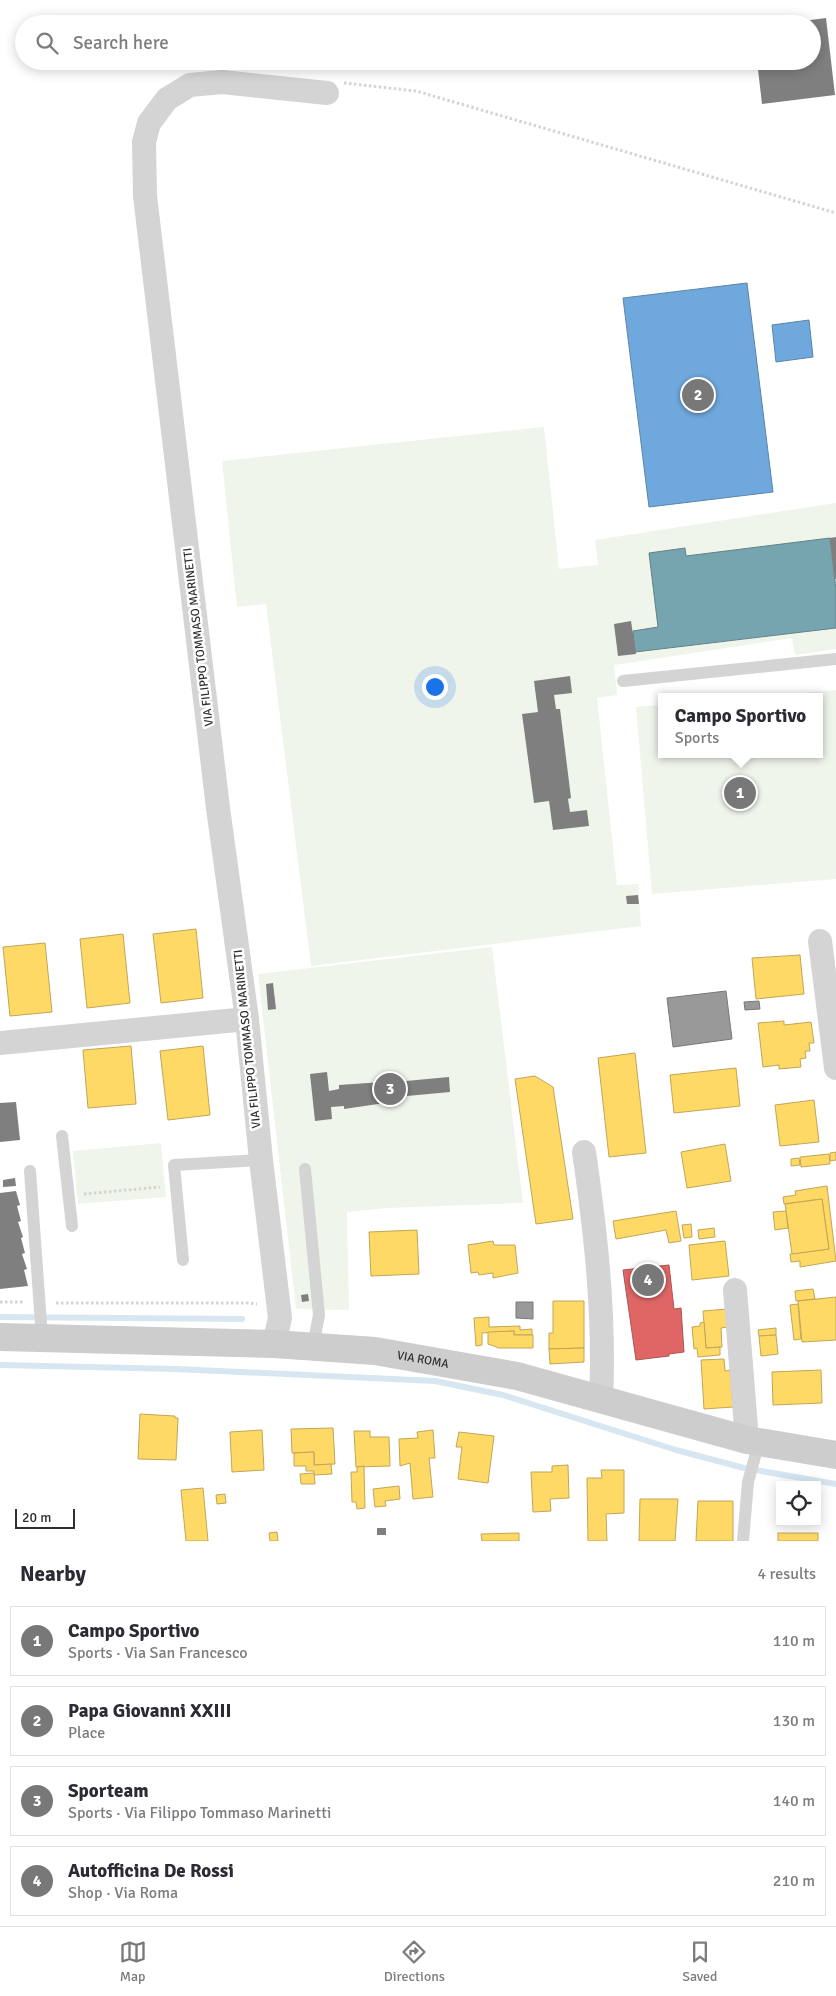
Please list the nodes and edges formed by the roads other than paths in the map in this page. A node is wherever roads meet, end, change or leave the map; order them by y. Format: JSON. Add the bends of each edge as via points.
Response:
{"nodes":[{"id":1,"x":333,"y":88,"type":"road end"},
{"id":2,"x":836,"y":659,"type":"edge"},
{"id":3,"x":624,"y":681,"type":"dead end"},
{"id":4,"x":820,"y":941,"type":"dead end"},
{"id":5,"x":246,"y":1019,"type":"junction"},
{"id":6,"x":0,"y":1043,"type":"edge"},
{"id":7,"x":836,"y":1068,"type":"edge"},
{"id":8,"x":62,"y":1136,"type":"dead end"},
{"id":9,"x":584,"y":1152,"type":"dead end"},
{"id":10,"x":260,"y":1160,"type":"junction"},
{"id":11,"x":305,"y":1169,"type":"dead end"},
{"id":12,"x":30,"y":1171,"type":"dead end"},
{"id":13,"x":72,"y":1226,"type":"dead end"},
{"id":14,"x":183,"y":1260,"type":"dead end"},
{"id":15,"x":735,"y":1290,"type":"dead end"},
{"id":16,"x":41,"y":1331,"type":"junction"},
{"id":17,"x":0,"y":1338,"type":"edge"},
{"id":18,"x":274,"y":1344,"type":"junction"},
{"id":19,"x":313,"y":1346,"type":"junction"},
{"id":20,"x":601,"y":1400,"type":"junction"},
{"id":21,"x":753,"y":1446,"type":"junction"},
{"id":22,"x":836,"y":1455,"type":"edge"},
{"id":23,"x":743,"y":1541,"type":"edge"}],
"edges":[{"from":1,"to":5,"type":"street","name":"VIA FILIPPO TOMMASO MARINETTI","via":[[222,82],[190,85],[167,100],[149,122],[144,142],[146,206]]},
{"from":2,"to":3,"type":"lane"},
{"from":4,"to":7,"type":"street"},
{"from":5,"to":6,"type":"street"},
{"from":5,"to":10,"type":"street","name":"VIA FILIPPO TOMMASO MARINETTI"},
{"from":8,"to":13,"type":"lane"},
{"from":9,"to":20,"type":"street","via":[[595,1230],[603,1360]]},
{"from":10,"to":14,"type":"lane","via":[[174,1165]]},
{"from":10,"to":18,"type":"street","name":"VIA FILIPPO TOMMASO MARINETTI","via":[[280,1318]]},
{"from":11,"to":19,"type":"lane","via":[[319,1315]]},
{"from":12,"to":16,"type":"lane"},
{"from":15,"to":21,"type":"street"},
{"from":16,"to":17,"type":"main road","name":"VIA ROMA"},
{"from":16,"to":18,"type":"main road","name":"VIA ROMA"},
{"from":18,"to":19,"type":"main road","name":"VIA ROMA"},
{"from":19,"to":20,"type":"main road","name":"VIA ROMA","via":[[445,1362],[517,1376]]},
{"from":20,"to":21,"type":"main road","name":"VIA ROMA"},
{"from":21,"to":22,"type":"main road","name":"VIA ROMA"},
{"from":21,"to":23,"type":"lane"}]}
